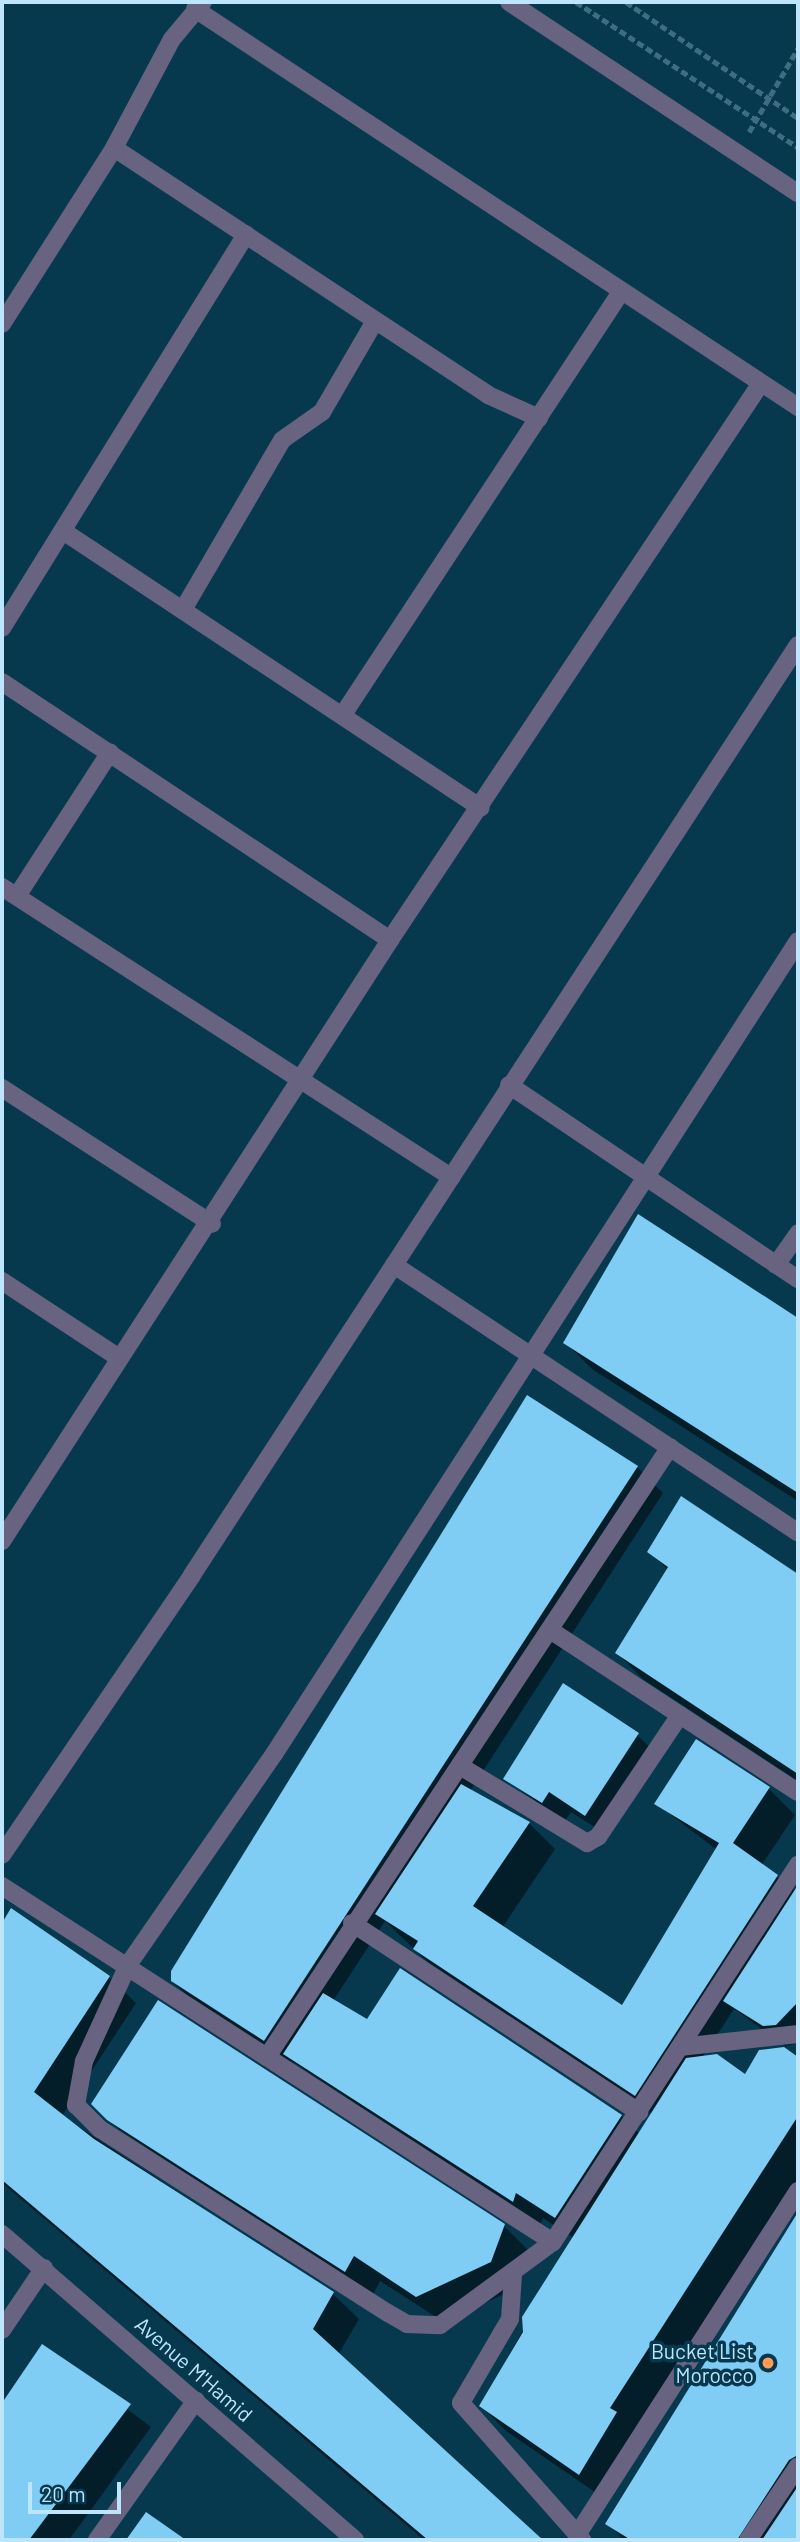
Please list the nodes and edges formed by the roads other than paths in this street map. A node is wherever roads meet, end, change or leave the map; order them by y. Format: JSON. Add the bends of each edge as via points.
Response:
{"nodes":[{"id":1,"x":509,"y":2,"type":"edge"},
{"id":2,"x":199,"y":6,"type":"edge"},
{"id":3,"x":114,"y":148,"type":"junction"},
{"id":4,"x":798,"y":193,"type":"edge"},
{"id":5,"x":246,"y":234,"type":"junction"},
{"id":6,"x":619,"y":295,"type":"junction"},
{"id":7,"x":375,"y":321,"type":"junction"},
{"id":8,"x":2,"y":324,"type":"edge"},
{"id":9,"x":761,"y":383,"type":"junction"},
{"id":10,"x":798,"y":407,"type":"edge"},
{"id":11,"x":539,"y":418,"type":"junction"},
{"id":12,"x":63,"y":531,"type":"junction"},
{"id":13,"x":184,"y":608,"type":"junction"},
{"id":14,"x":2,"y":628,"type":"edge"},
{"id":15,"x":798,"y":645,"type":"edge"},
{"id":16,"x":2,"y":682,"type":"edge"},
{"id":17,"x":344,"y":713,"type":"junction"},
{"id":18,"x":110,"y":752,"type":"junction"},
{"id":19,"x":481,"y":808,"type":"junction"},
{"id":20,"x":9,"y":891,"type":"edge"},
{"id":21,"x":390,"y":940,"type":"junction"},
{"id":22,"x":798,"y":941,"type":"edge"},
{"id":23,"x":301,"y":1080,"type":"junction"},
{"id":24,"x":509,"y":1085,"type":"junction"},
{"id":25,"x":2,"y":1088,"type":"edge"},
{"id":26,"x":644,"y":1175,"type":"junction"},
{"id":27,"x":451,"y":1177,"type":"junction"},
{"id":28,"x":212,"y":1224,"type":"junction"},
{"id":29,"x":798,"y":1233,"type":"edge"},
{"id":30,"x":394,"y":1265,"type":"junction"},
{"id":31,"x":776,"y":1265,"type":"junction"},
{"id":32,"x":798,"y":1279,"type":"edge"},
{"id":33,"x":2,"y":1281,"type":"edge"},
{"id":34,"x":531,"y":1357,"type":"junction"},
{"id":35,"x":119,"y":1358,"type":"junction"},
{"id":36,"x":670,"y":1447,"type":"junction"},
{"id":37,"x":798,"y":1532,"type":"edge"},
{"id":38,"x":2,"y":1541,"type":"edge"},
{"id":39,"x":550,"y":1630,"type":"junction"},
{"id":40,"x":680,"y":1715,"type":"junction"},
{"id":41,"x":460,"y":1766,"type":"junction"},
{"id":42,"x":798,"y":1792,"type":"edge"},
{"id":43,"x":2,"y":1856,"type":"edge"},
{"id":44,"x":798,"y":1865,"type":"edge"},
{"id":45,"x":2,"y":1886,"type":"edge"},
{"id":46,"x":352,"y":1923,"type":"junction"},
{"id":47,"x":128,"y":1965,"type":"junction"},
{"id":48,"x":798,"y":2034,"type":"edge"},
{"id":49,"x":680,"y":2047,"type":"junction"},
{"id":50,"x":267,"y":2057,"type":"junction"},
{"id":51,"x":639,"y":2112,"type":"junction"},
{"id":52,"x":798,"y":2191,"type":"edge"},
{"id":53,"x":2,"y":2234,"type":"edge"},
{"id":54,"x":553,"y":2242,"type":"junction"},
{"id":55,"x":44,"y":2268,"type":"junction"},
{"id":56,"x":513,"y":2275,"type":"junction"},
{"id":57,"x":2,"y":2330,"type":"edge"},
{"id":58,"x":196,"y":2400,"type":"junction"},
{"id":59,"x":798,"y":2466,"type":"edge"},
{"id":60,"x":580,"y":2538,"type":"edge"},
{"id":61,"x":97,"y":2540,"type":"edge"},
{"id":62,"x":355,"y":2540,"type":"edge"},
{"id":63,"x":748,"y":2540,"type":"edge"}],
"edges":[{"from":1,"to":4,"type":"street"},
{"from":2,"to":3,"type":"street"},
{"from":2,"to":6,"type":"street"},
{"from":3,"to":5,"type":"street"},
{"from":3,"to":8,"type":"street"},
{"from":5,"to":7,"type":"street"},
{"from":5,"to":12,"type":"street"},
{"from":6,"to":9,"type":"street"},
{"from":6,"to":11,"type":"street"},
{"from":7,"to":11,"type":"street","via":[[488,395]]},
{"from":7,"to":13,"type":"street","via":[[321,412],[282,440]]},
{"from":9,"to":10,"type":"street"},
{"from":9,"to":19,"type":"street"},
{"from":11,"to":17,"type":"street"},
{"from":12,"to":13,"type":"street"},
{"from":12,"to":14,"type":"street"},
{"from":13,"to":17,"type":"street"},
{"from":15,"to":24,"type":"street"},
{"from":16,"to":18,"type":"street"},
{"from":17,"to":19,"type":"street"},
{"from":18,"to":20,"type":"street"},
{"from":18,"to":21,"type":"street"},
{"from":19,"to":21,"type":"street"},
{"from":20,"to":23,"type":"street"},
{"from":21,"to":23,"type":"street"},
{"from":22,"to":26,"type":"street"},
{"from":23,"to":27,"type":"street"},
{"from":23,"to":28,"type":"street"},
{"from":24,"to":26,"type":"street"},
{"from":24,"to":27,"type":"street"},
{"from":25,"to":28,"type":"street"},
{"from":26,"to":31,"type":"street"},
{"from":26,"to":34,"type":"street"},
{"from":27,"to":30,"type":"street"},
{"from":28,"to":35,"type":"street"},
{"from":29,"to":31,"type":"street"},
{"from":30,"to":34,"type":"street"},
{"from":30,"to":43,"type":"street"},
{"from":31,"to":32,"type":"street"},
{"from":33,"to":35,"type":"street"},
{"from":34,"to":36,"type":"street"},
{"from":34,"to":47,"type":"street"},
{"from":35,"to":38,"type":"street"},
{"from":36,"to":37,"type":"street"},
{"from":36,"to":39,"type":"street"},
{"from":39,"to":40,"type":"street"},
{"from":39,"to":41,"type":"street"},
{"from":40,"to":41,"type":"street","via":[[598,1837],[587,1843]]},
{"from":40,"to":42,"type":"street"},
{"from":41,"to":46,"type":"street"},
{"from":44,"to":49,"type":"street"},
{"from":45,"to":47,"type":"street"},
{"from":46,"to":50,"type":"street"},
{"from":46,"to":51,"type":"street"},
{"from":47,"to":50,"type":"street"},
{"from":47,"to":56,"type":"street","via":[[76,2086],[76,2105],[100,2129],[407,2324],[440,2325]]},
{"from":48,"to":49,"type":"street"},
{"from":49,"to":51,"type":"street"},
{"from":50,"to":54,"type":"street"},
{"from":51,"to":54,"type":"street"},
{"from":52,"to":60,"type":"street"},
{"from":53,"to":55,"type":"street","name":"Avenue M'Hamid"},
{"from":54,"to":56,"type":"street"},
{"from":55,"to":57,"type":"street"},
{"from":55,"to":58,"type":"street","name":"Avenue M'Hamid"},
{"from":56,"to":60,"type":"street","via":[[510,2319],[461,2403]]},
{"from":58,"to":61,"type":"street"},
{"from":58,"to":62,"type":"street","name":"Avenue M'Hamid"},
{"from":59,"to":63,"type":"street"}]}
